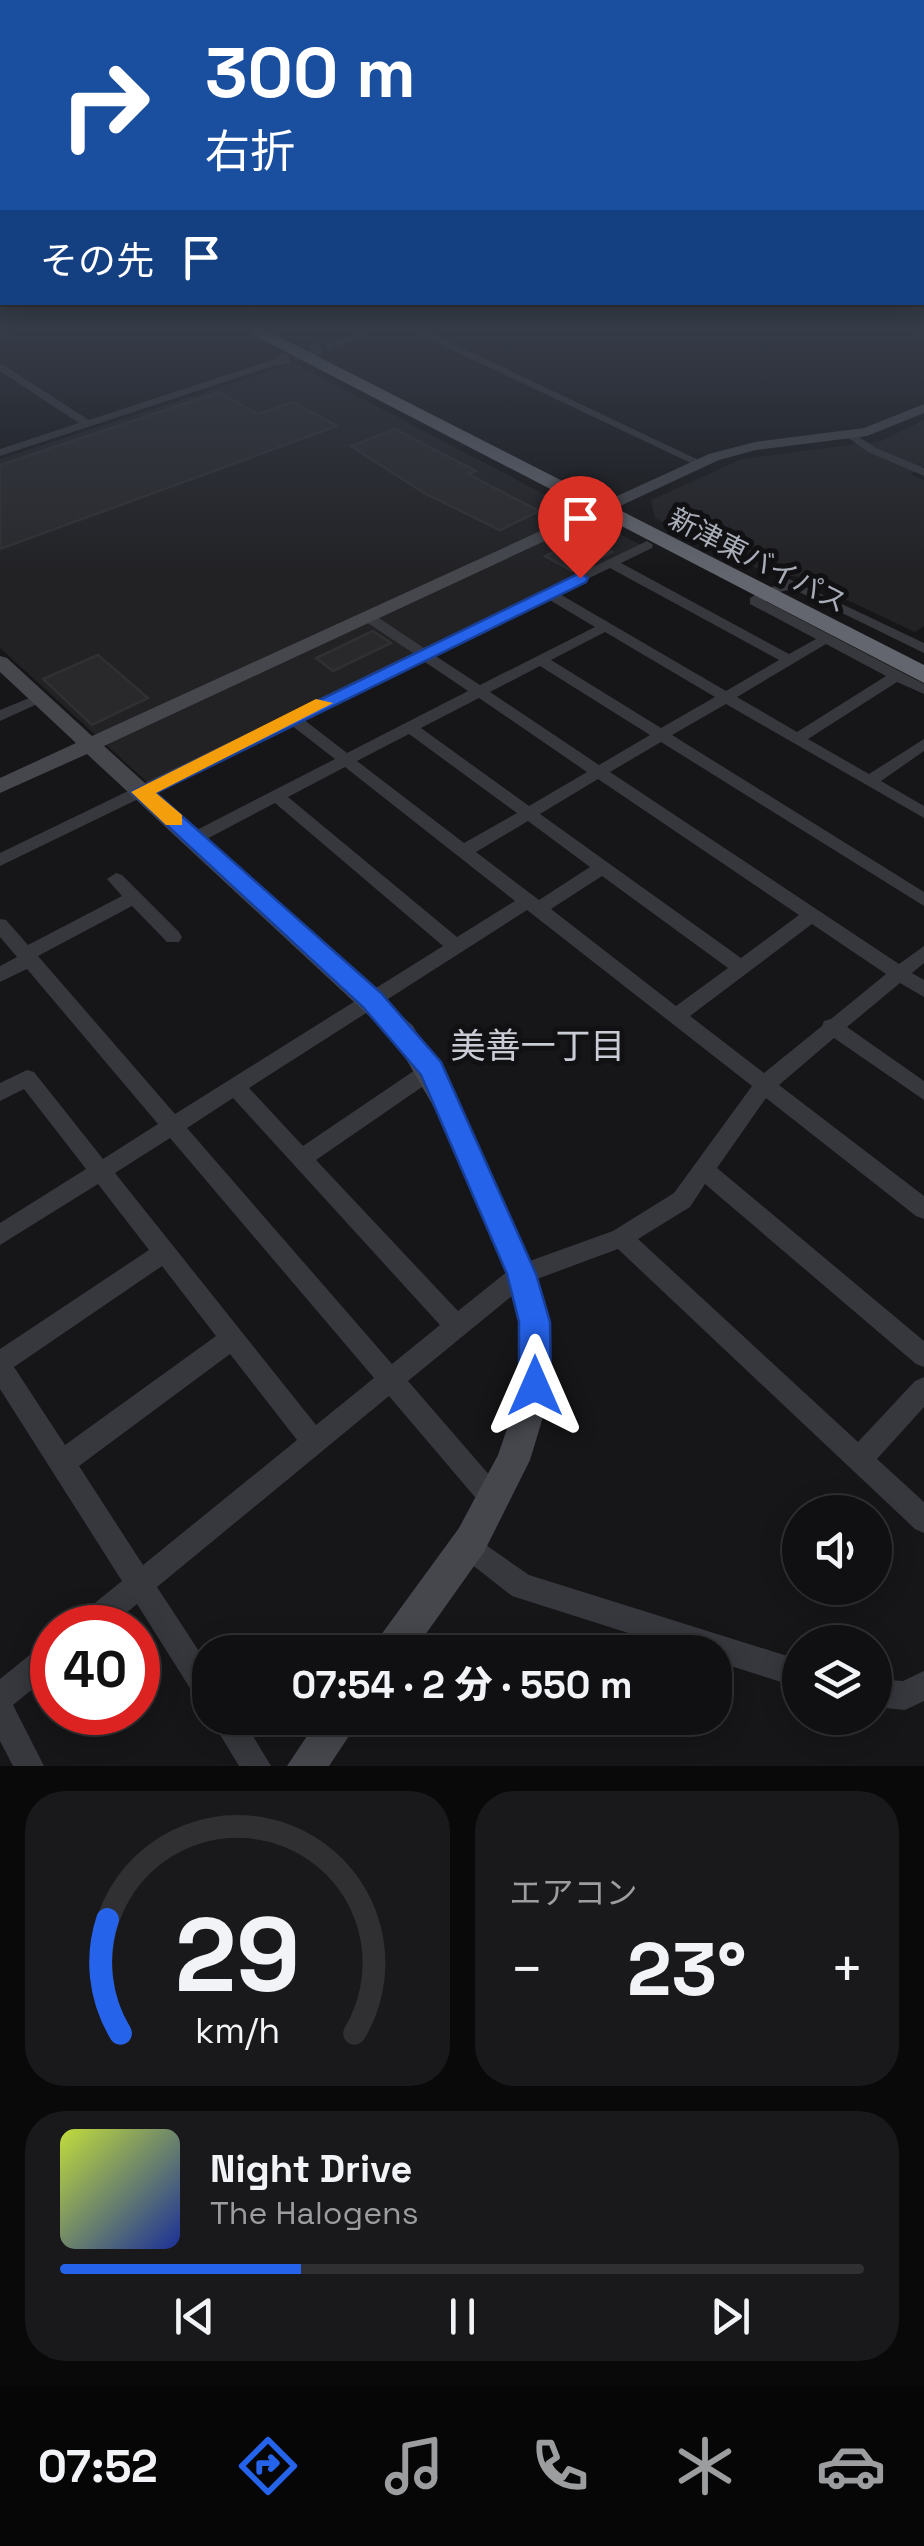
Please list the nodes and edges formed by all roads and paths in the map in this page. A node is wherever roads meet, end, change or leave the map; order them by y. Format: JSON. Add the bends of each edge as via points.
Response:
{"nodes":[{"id":1,"x":67,"y":410,"type":"edge"},
{"id":2,"x":128,"y":410,"type":"edge"},
{"id":3,"x":410,"y":410,"type":"edge"},
{"id":4,"x":434,"y":410,"type":"edge"},
{"id":5,"x":586,"y":410,"type":"edge"},
{"id":6,"x":917,"y":410,"type":"edge"},
{"id":7,"x":87,"y":424,"type":"junction"},
{"id":8,"x":851,"y":435,"type":"junction"},
{"id":9,"x":0,"y":452,"type":"edge"},
{"id":10,"x":700,"y":464,"type":"junction"},
{"id":11,"x":924,"y":471,"type":"edge"},
{"id":12,"x":608,"y":507,"type":"junction"},
{"id":13,"x":647,"y":545,"type":"dead end"},
{"id":14,"x":611,"y":563,"type":"junction"},
{"id":15,"x":770,"y":592,"type":"junction"},
{"id":16,"x":548,"y":593,"type":"junction"},
{"id":17,"x":368,"y":616,"type":"junction"},
{"id":18,"x":605,"y":626,"type":"junction"},
{"id":19,"x":924,"y":633,"type":"edge"},
{"id":20,"x":826,"y":639,"type":"junction"},
{"id":21,"x":917,"y":646,"type":"edge"},
{"id":22,"x":423,"y":654,"type":"junction"},
{"id":23,"x":541,"y":660,"type":"junction"},
{"id":24,"x":789,"y":660,"type":"junction"},
{"id":25,"x":0,"y":662,"type":"edge"},
{"id":26,"x":924,"y":664,"type":"edge"},
{"id":27,"x":924,"y":675,"type":"edge"},
{"id":28,"x":896,"y":676,"type":"junction"},
{"id":29,"x":924,"y":690,"type":"edge"},
{"id":30,"x":479,"y":692,"type":"junction"},
{"id":31,"x":726,"y":697,"type":"junction"},
{"id":32,"x":39,"y":698,"type":"junction"},
{"id":33,"x":0,"y":716,"type":"edge"},
{"id":34,"x":292,"y":718,"type":"junction"},
{"id":35,"x":410,"y":728,"type":"junction"},
{"id":36,"x":661,"y":735,"type":"junction"},
{"id":37,"x":797,"y":739,"type":"junction"},
{"id":38,"x":924,"y":744,"type":"edge"},
{"id":39,"x":91,"y":745,"type":"junction"},
{"id":40,"x":347,"y":760,"type":"junction"},
{"id":41,"x":599,"y":772,"type":"junction"},
{"id":42,"x":870,"y":781,"type":"junction"},
{"id":43,"x":0,"y":786,"type":"edge"},
{"id":44,"x":142,"y":792,"type":"junction"},
{"id":45,"x":277,"y":796,"type":"junction"},
{"id":46,"x":924,"y":813,"type":"edge"},
{"id":47,"x":528,"y":814,"type":"junction"},
{"id":48,"x":195,"y":838,"type":"junction"},
{"id":49,"x":464,"y":851,"type":"junction"},
{"id":50,"x":0,"y":860,"type":"edge"},
{"id":51,"x":603,"y":868,"type":"junction"},
{"id":52,"x":116,"y":879,"type":"dead end"},
{"id":53,"x":134,"y":897,"type":"junction"},
{"id":54,"x":924,"y":900,"type":"edge"},
{"id":55,"x":533,"y":905,"type":"junction"},
{"id":56,"x":812,"y":914,"type":"junction"},
{"id":57,"x":0,"y":925,"type":"edge"},
{"id":58,"x":173,"y":937,"type":"dead end"},
{"id":59,"x":456,"y":947,"type":"junction"},
{"id":60,"x":924,"y":953,"type":"edge"},
{"id":61,"x":27,"y":957,"type":"junction"},
{"id":62,"x":741,"y":968,"type":"junction"},
{"id":63,"x":900,"y":973,"type":"junction"},
{"id":64,"x":0,"y":974,"type":"edge"},
{"id":65,"x":924,"y":990,"type":"edge"},
{"id":66,"x":372,"y":1000,"type":"junction"},
{"id":67,"x":676,"y":1016,"type":"junction"},
{"id":68,"x":832,"y":1026,"type":"junction"},
{"id":69,"x":432,"y":1070,"type":"junction"},
{"id":70,"x":764,"y":1085,"type":"junction"},
{"id":71,"x":235,"y":1087,"type":"junction"},
{"id":72,"x":924,"y":1092,"type":"edge"},
{"id":73,"x":0,"y":1094,"type":"edge"},
{"id":74,"x":173,"y":1126,"type":"junction"},
{"id":75,"x":301,"y":1158,"type":"junction"},
{"id":76,"x":706,"y":1171,"type":"junction"},
{"id":77,"x":101,"y":1172,"type":"junction"},
{"id":78,"x":924,"y":1209,"type":"edge"},
{"id":79,"x":0,"y":1236,"type":"edge"},
{"id":80,"x":620,"y":1238,"type":"junction"},
{"id":81,"x":164,"y":1252,"type":"junction"},
{"id":82,"x":522,"y":1274,"type":"junction"},
{"id":83,"x":457,"y":1326,"type":"junction"},
{"id":84,"x":232,"y":1338,"type":"junction"},
{"id":85,"x":924,"y":1356,"type":"edge"},
{"id":86,"x":0,"y":1365,"type":"edge"},
{"id":87,"x":391,"y":1380,"type":"junction"},
{"id":88,"x":924,"y":1389,"type":"edge"},
{"id":89,"x":314,"y":1442,"type":"junction"},
{"id":90,"x":859,"y":1460,"type":"junction"},
{"id":91,"x":62,"y":1464,"type":"junction"},
{"id":92,"x":495,"y":1501,"type":"junction"},
{"id":93,"x":924,"y":1520,"type":"edge"},
{"id":94,"x":470,"y":1547,"type":"junction"},
{"id":95,"x":140,"y":1584,"type":"junction"},
{"id":96,"x":114,"y":1605,"type":"edge"},
{"id":97,"x":404,"y":1635,"type":"edge"},
{"id":98,"x":192,"y":1666,"type":"edge"},
{"id":99,"x":782,"y":1668,"type":"edge"},
{"id":100,"x":30,"y":1673,"type":"edge"},
{"id":101,"x":924,"y":1685,"type":"edge"},
{"id":102,"x":892,"y":1695,"type":"edge"},
{"id":103,"x":0,"y":1698,"type":"edge"},
{"id":104,"x":0,"y":1712,"type":"edge"},
{"id":105,"x":236,"y":1735,"type":"edge"},
{"id":106,"x":329,"y":1735,"type":"edge"},
{"id":107,"x":29,"y":1766,"type":"edge"},
{"id":108,"x":256,"y":1766,"type":"edge"},
{"id":109,"x":306,"y":1766,"type":"edge"}],
"edges":[{"from":1,"to":7,"type":"street"},
{"from":2,"to":7,"type":"street"},
{"from":3,"to":12,"type":"highway","name":"新津東バイパス"},
{"from":4,"to":12,"type":"highway","name":"新津東バイパス"},
{"from":5,"to":10,"type":"street"},
{"from":6,"to":8,"type":"street"},
{"from":7,"to":9,"type":"street"},
{"from":8,"to":10,"type":"street","via":[[755,446]]},
{"from":8,"to":11,"type":"street"},
{"from":10,"to":12,"type":"street"},
{"from":12,"to":15,"type":"highway","name":"新津東バイパス"},
{"from":12,"to":17,"type":"street"},
{"from":13,"to":14,"type":"street"},
{"from":14,"to":16,"type":"street"},
{"from":14,"to":24,"type":"street"},
{"from":15,"to":20,"type":"street","via":[[756,601]]},
{"from":15,"to":21,"type":"street","via":[[798,586]]},
{"from":15,"to":26,"type":"highway","name":"新津東バイパス"},
{"from":15,"to":27,"type":"highway","name":"新津東バイパス"},
{"from":16,"to":18,"type":"street"},
{"from":16,"to":22,"type":"street"},
{"from":17,"to":22,"type":"street"},
{"from":17,"to":39,"type":"street"},
{"from":18,"to":23,"type":"street"},
{"from":18,"to":31,"type":"street"},
{"from":19,"to":21,"type":"street"},
{"from":20,"to":24,"type":"street"},
{"from":20,"to":28,"type":"street"},
{"from":22,"to":30,"type":"street"},
{"from":22,"to":34,"type":"street"},
{"from":23,"to":30,"type":"street"},
{"from":23,"to":36,"type":"street"},
{"from":24,"to":31,"type":"street"},
{"from":25,"to":32,"type":"street"},
{"from":28,"to":29,"type":"street"},
{"from":28,"to":37,"type":"street"},
{"from":30,"to":35,"type":"street"},
{"from":30,"to":41,"type":"street"},
{"from":31,"to":36,"type":"street"},
{"from":31,"to":37,"type":"street"},
{"from":32,"to":33,"type":"street"},
{"from":32,"to":39,"type":"street"},
{"from":34,"to":40,"type":"street"},
{"from":34,"to":44,"type":"street"},
{"from":35,"to":40,"type":"street"},
{"from":35,"to":47,"type":"street"},
{"from":36,"to":41,"type":"street"},
{"from":36,"to":54,"type":"street"},
{"from":37,"to":42,"type":"street"},
{"from":38,"to":42,"type":"street"},
{"from":39,"to":43,"type":"street"},
{"from":39,"to":44,"type":"street"},
{"from":40,"to":45,"type":"street"},
{"from":40,"to":49,"type":"street"},
{"from":41,"to":47,"type":"street"},
{"from":41,"to":56,"type":"street"},
{"from":42,"to":46,"type":"street"},
{"from":44,"to":48,"type":"street"},
{"from":44,"to":50,"type":"street"},
{"from":45,"to":48,"type":"street"},
{"from":45,"to":59,"type":"street"},
{"from":47,"to":49,"type":"street"},
{"from":47,"to":51,"type":"street"},
{"from":48,"to":66,"type":"street"},
{"from":49,"to":55,"type":"street"},
{"from":51,"to":55,"type":"street"},
{"from":51,"to":62,"type":"street"},
{"from":52,"to":53,"type":"street"},
{"from":53,"to":58,"type":"street"},
{"from":53,"to":61,"type":"street"},
{"from":55,"to":59,"type":"street"},
{"from":55,"to":67,"type":"street"},
{"from":56,"to":62,"type":"street"},
{"from":56,"to":63,"type":"street"},
{"from":57,"to":61,"type":"street"},
{"from":59,"to":66,"type":"street"},
{"from":60,"to":63,"type":"street"},
{"from":61,"to":64,"type":"street"},
{"from":61,"to":74,"type":"street"},
{"from":62,"to":67,"type":"street"},
{"from":63,"to":65,"type":"street"},
{"from":63,"to":68,"type":"street"},
{"from":66,"to":69,"type":"street"},
{"from":66,"to":71,"type":"street"},
{"from":67,"to":70,"type":"street"},
{"from":68,"to":70,"type":"street"},
{"from":68,"to":72,"type":"street"},
{"from":69,"to":75,"type":"street"},
{"from":69,"to":82,"type":"street"},
{"from":70,"to":76,"type":"street"},
{"from":70,"to":78,"type":"street"},
{"from":71,"to":74,"type":"street"},
{"from":71,"to":75,"type":"street"},
{"from":73,"to":77,"type":"street","via":[[27,1078]]},
{"from":74,"to":77,"type":"street"},
{"from":74,"to":87,"type":"street"},
{"from":75,"to":83,"type":"street"},
{"from":76,"to":80,"type":"street","via":[[682,1200]]},
{"from":76,"to":85,"type":"street"},
{"from":77,"to":79,"type":"street"},
{"from":77,"to":81,"type":"street"},
{"from":80,"to":82,"type":"street"},
{"from":80,"to":90,"type":"street"},
{"from":81,"to":84,"type":"street"},
{"from":81,"to":86,"type":"street"},
{"from":82,"to":83,"type":"street"},
{"from":82,"to":92,"type":"street","via":[[534,1322],[535,1386],[520,1448]]},
{"from":83,"to":87,"type":"street"},
{"from":84,"to":89,"type":"street"},
{"from":84,"to":91,"type":"street"},
{"from":86,"to":91,"type":"street"},
{"from":87,"to":89,"type":"street"},
{"from":87,"to":92,"type":"street"},
{"from":88,"to":90,"type":"street"},
{"from":89,"to":95,"type":"street"},
{"from":90,"to":93,"type":"street"},
{"from":91,"to":95,"type":"street"},
{"from":92,"to":94,"type":"street"},
{"from":94,"to":97,"type":"street"},
{"from":94,"to":99,"type":"street","via":[[522,1586]]},
{"from":95,"to":96,"type":"street"},
{"from":95,"to":98,"type":"street"},
{"from":100,"to":103,"type":"street"},
{"from":101,"to":102,"type":"street"},
{"from":104,"to":107,"type":"street"},
{"from":105,"to":108,"type":"street"},
{"from":106,"to":109,"type":"street"}]}
